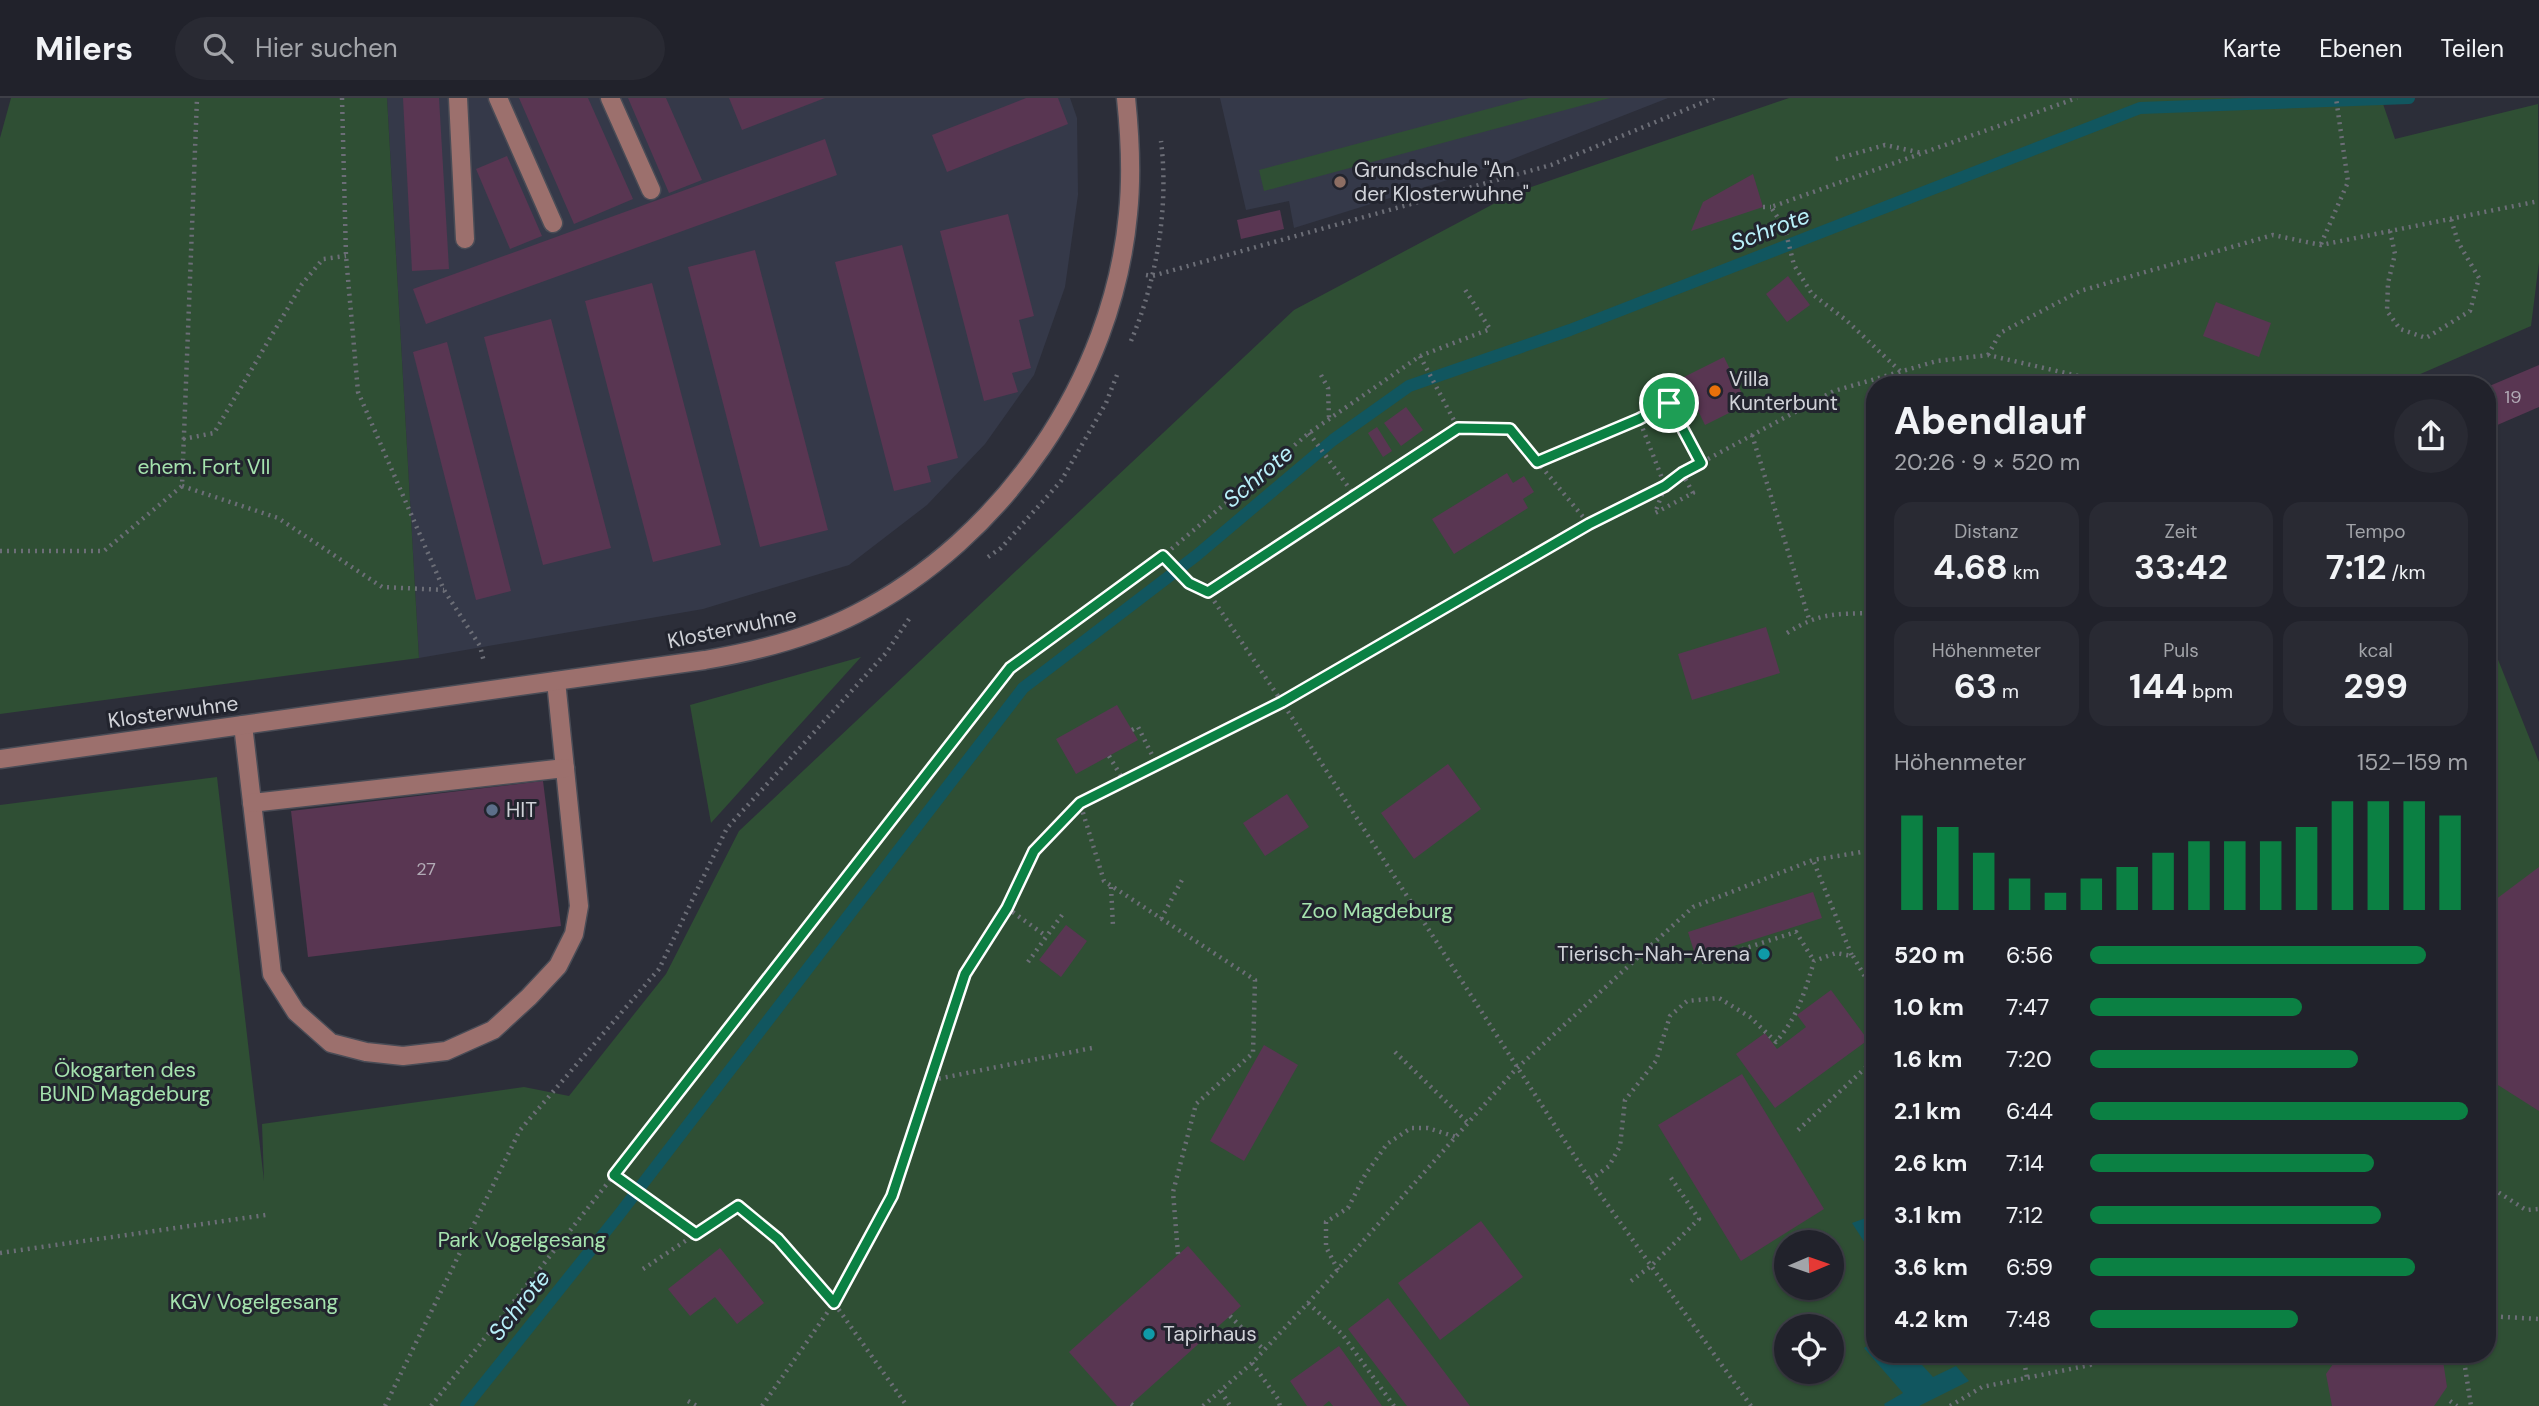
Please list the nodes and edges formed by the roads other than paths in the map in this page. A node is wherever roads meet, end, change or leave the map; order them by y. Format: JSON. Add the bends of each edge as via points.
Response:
{"nodes":[{"id":1,"x":458,"y":98,"type":"edge"},
{"id":2,"x":498,"y":98,"type":"edge"},
{"id":3,"x":610,"y":98,"type":"edge"},
{"id":4,"x":1126,"y":98,"type":"edge"},
{"id":5,"x":651,"y":190,"type":"dead end"},
{"id":6,"x":553,"y":223,"type":"dead end"},
{"id":7,"x":465,"y":239,"type":"dead end"},
{"id":8,"x":556,"y":681,"type":"junction"},
{"id":9,"x":243,"y":725,"type":"junction"},
{"id":10,"x":0,"y":760,"type":"edge"},
{"id":11,"x":565,"y":768,"type":"junction"},
{"id":12,"x":252,"y":803,"type":"junction"}],
"edges":[{"from":1,"to":7,"type":"street"},
{"from":2,"to":6,"type":"street"},
{"from":3,"to":5,"type":"street"},
{"from":4,"to":8,"type":"street","name":"Klosterwuhne","via":[[1128,215],[1110,309],[1068,406],[1022,474],[989,512],[950,550],[847,618],[777,645]]},
{"from":8,"to":9,"type":"street","name":"Klosterwuhne"},
{"from":8,"to":11,"type":"street"},
{"from":9,"to":10,"type":"street","name":"Klosterwuhne"},
{"from":9,"to":12,"type":"street"},
{"from":11,"to":12,"type":"street"},
{"from":11,"to":12,"type":"street","via":[[579,906],[574,934],[558,965],[494,1030],[446,1051],[403,1056],[331,1043],[296,1012],[272,974]]}]}
